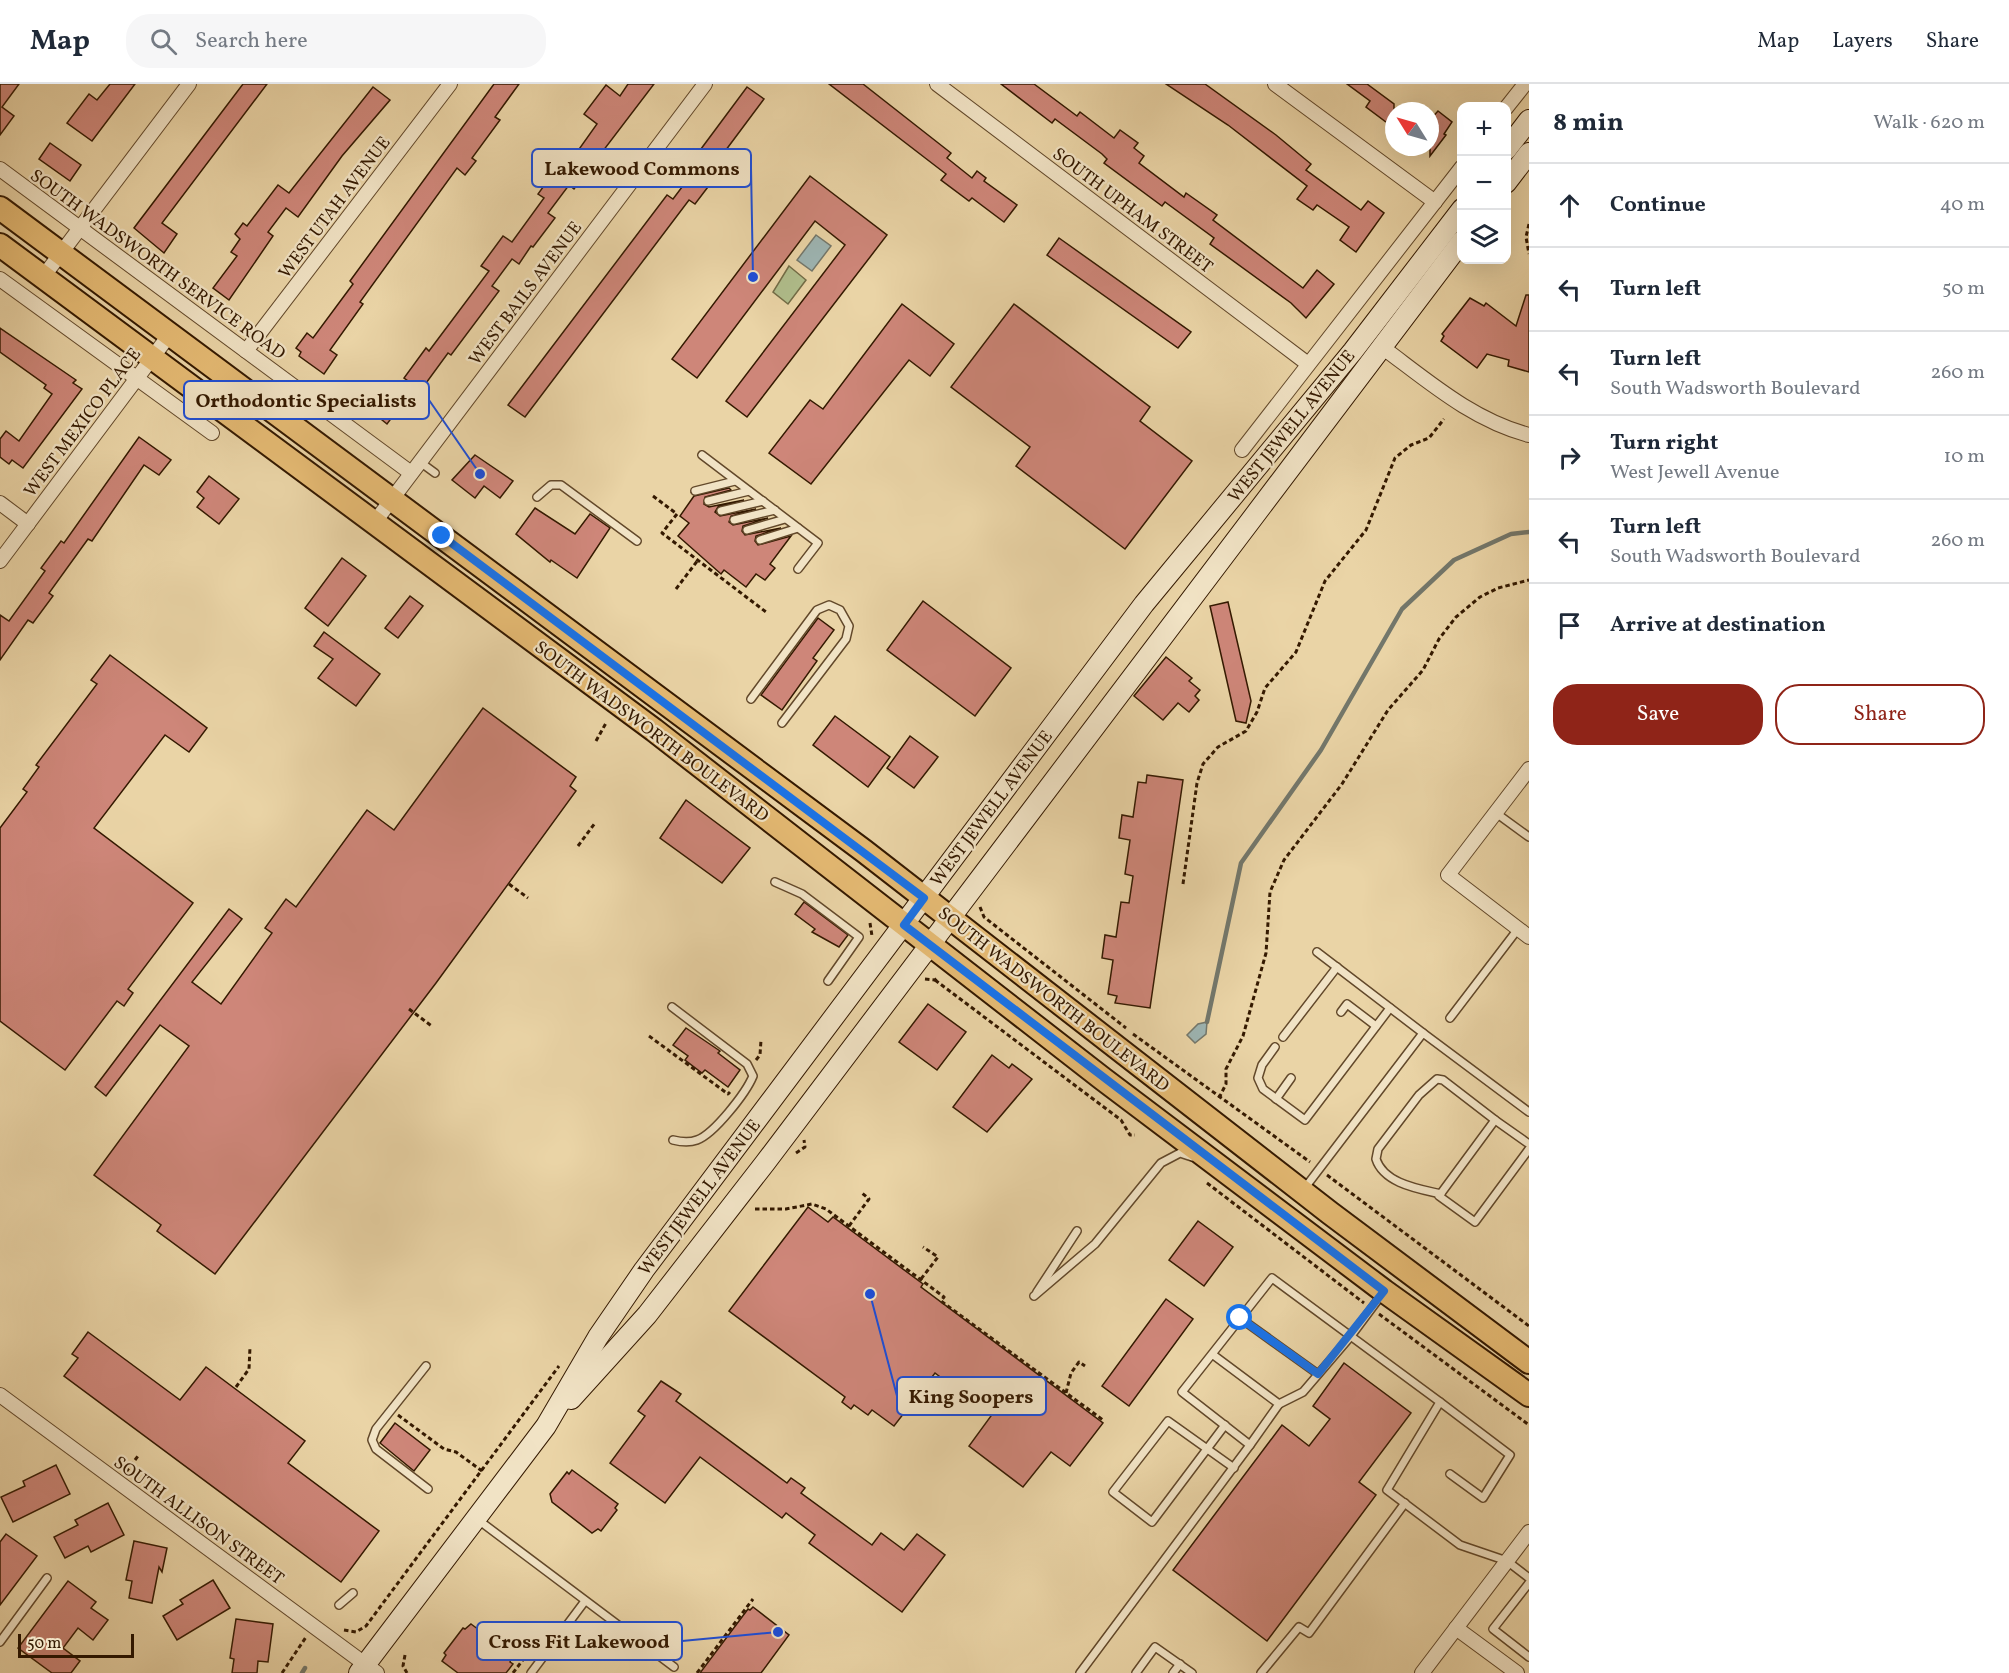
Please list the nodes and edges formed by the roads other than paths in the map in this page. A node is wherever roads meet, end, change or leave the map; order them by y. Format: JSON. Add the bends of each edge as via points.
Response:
{"nodes":[{"id":1,"x":189,"y":84,"type":"edge"},
{"id":2,"x":450,"y":84,"type":"edge"},
{"id":3,"x":705,"y":84,"type":"edge"},
{"id":4,"x":937,"y":84,"type":"edge"},
{"id":5,"x":1275,"y":84,"type":"edge"},
{"id":6,"x":1525,"y":84,"type":"edge"},
{"id":7,"x":1511,"y":102,"type":"edge"},
{"id":8,"x":1529,"y":120,"type":"edge"},
{"id":9,"x":1511,"y":143,"type":"edge"},
{"id":10,"x":1529,"y":153,"type":"edge"},
{"id":11,"x":0,"y":169,"type":"edge"},
{"id":12,"x":1457,"y":172,"type":"edge"},
{"id":13,"x":1511,"y":176,"type":"edge"},
{"id":14,"x":1435,"y":202,"type":"junction"},
{"id":15,"x":0,"y":208,"type":"edge"},
{"id":16,"x":1460,"y":210,"type":"edge"},
{"id":17,"x":79,"y":230,"type":"junction"},
{"id":18,"x":0,"y":245,"type":"edge"},
{"id":19,"x":1457,"y":246,"type":"edge"},
{"id":20,"x":61,"y":254,"type":"junction"},
{"id":21,"x":43,"y":277,"type":"junction"},
{"id":22,"x":0,"y":279,"type":"edge"},
{"id":23,"x":170,"y":334,"type":"junction"},
{"id":24,"x":1382,"y":346,"type":"junction"},
{"id":25,"x":246,"y":351,"type":"junction"},
{"id":26,"x":152,"y":358,"type":"junction"},
{"id":27,"x":1308,"y":364,"type":"junction"},
{"id":28,"x":137,"y":379,"type":"junction"},
{"id":29,"x":212,"y":433,"type":"dead end"},
{"id":30,"x":1529,"y":435,"type":"edge"},
{"id":31,"x":1242,"y":450,"type":"dead end"},
{"id":32,"x":702,"y":454,"type":"dead end"},
{"id":33,"x":416,"y":468,"type":"junction"},
{"id":34,"x":435,"y":473,"type":"dead end"},
{"id":35,"x":735,"y":481,"type":"junction"},
{"id":36,"x":695,"y":491,"type":"dead end"},
{"id":37,"x":749,"y":491,"type":"junction"},
{"id":38,"x":537,"y":497,"type":"dead end"},
{"id":39,"x":392,"y":500,"type":"junction"},
{"id":40,"x":708,"y":501,"type":"dead end"},
{"id":41,"x":763,"y":501,"type":"junction"},
{"id":42,"x":0,"y":503,"type":"edge"},
{"id":43,"x":774,"y":510,"type":"junction"},
{"id":44,"x":721,"y":511,"type":"dead end"},
{"id":45,"x":785,"y":519,"type":"junction"},
{"id":46,"x":734,"y":520,"type":"dead end"},
{"id":47,"x":374,"y":523,"type":"junction"},
{"id":48,"x":28,"y":524,"type":"junction"},
{"id":49,"x":798,"y":528,"type":"junction"},
{"id":50,"x":747,"y":530,"type":"dead end"},
{"id":51,"x":760,"y":540,"type":"dead end"},
{"id":52,"x":637,"y":542,"type":"dead end"},
{"id":53,"x":0,"y":561,"type":"edge"},
{"id":54,"x":798,"y":569,"type":"dead end"},
{"id":55,"x":751,"y":699,"type":"dead end"},
{"id":56,"x":782,"y":723,"type":"dead end"},
{"id":57,"x":1529,"y":769,"type":"edge"},
{"id":58,"x":1496,"y":813,"type":"junction"},
{"id":59,"x":1529,"y":837,"type":"edge"},
{"id":60,"x":775,"y":882,"type":"dead end"},
{"id":61,"x":924,"y":898,"type":"junction"},
{"id":62,"x":950,"y":919,"type":"junction"},
{"id":63,"x":904,"y":925,"type":"junction"},
{"id":64,"x":1524,"y":933,"type":"edge"},
{"id":65,"x":930,"y":946,"type":"junction"},
{"id":66,"x":1317,"y":952,"type":"dead end"},
{"id":67,"x":1337,"y":967,"type":"junction"},
{"id":68,"x":828,"y":981,"type":"dead end"},
{"id":69,"x":672,"y":1007,"type":"dead end"},
{"id":70,"x":1390,"y":1008,"type":"junction"},
{"id":71,"x":1341,"y":1012,"type":"dead end"},
{"id":72,"x":1450,"y":1018,"type":"dead end"},
{"id":73,"x":1376,"y":1026,"type":"junction"},
{"id":74,"x":1423,"y":1033,"type":"junction"},
{"id":75,"x":1283,"y":1037,"type":"dead end"},
{"id":76,"x":1275,"y":1047,"type":"dead end"},
{"id":77,"x":1291,"y":1078,"type":"dead end"},
{"id":78,"x":1276,"y":1099,"type":"junction"},
{"id":79,"x":1529,"y":1112,"type":"edge"},
{"id":80,"x":1495,"y":1120,"type":"junction"},
{"id":81,"x":673,"y":1140,"type":"dead end"},
{"id":82,"x":1529,"y":1144,"type":"edge"},
{"id":83,"x":1529,"y":1149,"type":"edge"},
{"id":84,"x":1225,"y":1171,"type":"junction"},
{"id":85,"x":1303,"y":1191,"type":"junction"},
{"id":86,"x":1441,"y":1194,"type":"junction"},
{"id":87,"x":1077,"y":1231,"type":"dead end"},
{"id":88,"x":1378,"y":1300,"type":"junction"},
{"id":89,"x":1240,"y":1318,"type":"junction"},
{"id":90,"x":1351,"y":1336,"type":"junction"},
{"id":91,"x":1212,"y":1354,"type":"junction"},
{"id":92,"x":1529,"y":1362,"type":"edge"},
{"id":93,"x":426,"y":1366,"type":"dead end"},
{"id":94,"x":1318,"y":1374,"type":"junction"},
{"id":95,"x":0,"y":1395,"type":"edge"},
{"id":96,"x":1529,"y":1395,"type":"edge"},
{"id":97,"x":1440,"y":1402,"type":"junction"},
{"id":98,"x":1279,"y":1404,"type":"junction"},
{"id":99,"x":1225,"y":1425,"type":"junction"},
{"id":100,"x":546,"y":1426,"type":"junction"},
{"id":101,"x":1250,"y":1445,"type":"junction"},
{"id":102,"x":1206,"y":1449,"type":"junction"},
{"id":103,"x":1234,"y":1468,"type":"junction"},
{"id":104,"x":1450,"y":1474,"type":"dead end"},
{"id":105,"x":428,"y":1489,"type":"dead end"},
{"id":106,"x":1405,"y":1503,"type":"junction"},
{"id":107,"x":477,"y":1519,"type":"junction"},
{"id":108,"x":1529,"y":1532,"type":"edge"},
{"id":109,"x":1507,"y":1561,"type":"junction"},
{"id":110,"x":46,"y":1578,"type":"dead end"},
{"id":111,"x":1529,"y":1578,"type":"edge"},
{"id":112,"x":1529,"y":1583,"type":"edge"},
{"id":113,"x":353,"y":1593,"type":"dead end"},
{"id":114,"x":585,"y":1601,"type":"junction"},
{"id":115,"x":339,"y":1605,"type":"dead end"},
{"id":116,"x":1456,"y":1628,"type":"junction"},
{"id":117,"x":0,"y":1642,"type":"edge"},
{"id":118,"x":1528,"y":1655,"type":"edge"},
{"id":119,"x":1180,"y":1664,"type":"junction"},
{"id":120,"x":674,"y":1667,"type":"dead end"},
{"id":121,"x":367,"y":1670,"type":"edge"},
{"id":122,"x":531,"y":1673,"type":"edge"},
{"id":123,"x":1080,"y":1673,"type":"edge"},
{"id":124,"x":1136,"y":1673,"type":"edge"},
{"id":125,"x":1173,"y":1673,"type":"edge"},
{"id":126,"x":1192,"y":1673,"type":"edge"},
{"id":127,"x":1261,"y":1673,"type":"edge"},
{"id":128,"x":1422,"y":1673,"type":"edge"},
{"id":129,"x":1516,"y":1673,"type":"edge"}],
"edges":[{"from":1,"to":17,"type":"street"},
{"from":2,"to":25,"type":"street","name":"WEST UTAH AVENUE"},
{"from":3,"to":33,"type":"street","name":"WEST BAILS AVENUE"},
{"from":4,"to":27,"type":"street","name":"SOUTH UPHAM STREET"},
{"from":5,"to":14,"type":"street"},
{"from":6,"to":7,"type":"street"},
{"from":8,"to":9,"type":"main road"},
{"from":10,"to":13,"type":"main road"},
{"from":11,"to":17,"type":"street","name":"SOUTH WADSWORTH SERVICE ROAD"},
{"from":12,"to":14,"type":"street","name":"WEST JEWELL AVENUE"},
{"from":14,"to":27,"type":"street","name":"WEST JEWELL AVENUE"},
{"from":15,"to":20,"type":"main road","name":"SOUTH WADSWORTH BOULEVARD"},
{"from":16,"to":61,"type":"main road","name":"WEST JEWELL AVENUE","via":[[1346,360],[1144,604]]},
{"from":17,"to":20,"type":"street"},
{"from":17,"to":25,"type":"street","name":"SOUTH WADSWORTH SERVICE ROAD"},
{"from":18,"to":21,"type":"main road","name":"SOUTH WADSWORTH BOULEVARD"},
{"from":19,"to":24,"type":"main road","name":"WEST JEWELL AVENUE"},
{"from":20,"to":21,"type":"street"},
{"from":20,"to":23,"type":"main road","name":"SOUTH WADSWORTH BOULEVARD"},
{"from":21,"to":26,"type":"main road","name":"SOUTH WADSWORTH BOULEVARD"},
{"from":22,"to":28,"type":"street"},
{"from":23,"to":26,"type":"street","name":"WEST MEXICO PLACE"},
{"from":23,"to":39,"type":"main road","name":"SOUTH WADSWORTH BOULEVARD"},
{"from":24,"to":30,"type":"street","via":[[1471,412],[1500,427]]},
{"from":24,"to":62,"type":"main road","name":"WEST JEWELL AVENUE"},
{"from":25,"to":33,"type":"street","name":"SOUTH WADSWORTH SERVICE ROAD"},
{"from":26,"to":28,"type":"street","name":"WEST MEXICO PLACE"},
{"from":26,"to":47,"type":"main road","name":"SOUTH WADSWORTH BOULEVARD"},
{"from":27,"to":31,"type":"street","name":"WEST JEWELL AVENUE"},
{"from":28,"to":29,"type":"street"},
{"from":28,"to":48,"type":"street","name":"WEST MEXICO PLACE"},
{"from":32,"to":35,"type":"lane"},
{"from":33,"to":34,"type":"lane"},
{"from":33,"to":39,"type":"street","name":"WEST BAILS AVENUE"},
{"from":35,"to":36,"type":"lane"},
{"from":35,"to":37,"type":"lane"},
{"from":37,"to":40,"type":"lane"},
{"from":37,"to":41,"type":"lane"},
{"from":38,"to":52,"type":"lane","via":[[551,485],[561,485]]},
{"from":39,"to":47,"type":"street","name":"WEST BAILS AVENUE"},
{"from":39,"to":61,"type":"main road","name":"SOUTH WADSWORTH BOULEVARD"},
{"from":41,"to":43,"type":"lane"},
{"from":41,"to":44,"type":"lane"},
{"from":42,"to":48,"type":"street"},
{"from":43,"to":45,"type":"lane"},
{"from":43,"to":46,"type":"lane"},
{"from":45,"to":49,"type":"lane"},
{"from":45,"to":50,"type":"lane"},
{"from":47,"to":63,"type":"main road","name":"SOUTH WADSWORTH BOULEVARD","via":[[654,730]]},
{"from":48,"to":53,"type":"street","name":"WEST MEXICO PLACE"},
{"from":49,"to":51,"type":"lane"},
{"from":49,"to":54,"type":"lane","via":[[818,543]]},
{"from":55,"to":56,"type":"lane","via":[[817,610],[829,605],[840,610],[849,626],[846,639]]},
{"from":57,"to":58,"type":"street"},
{"from":58,"to":59,"type":"lane"},
{"from":58,"to":64,"type":"street","via":[[1448,875]]},
{"from":60,"to":68,"type":"lane","via":[[802,894],[859,937]]},
{"from":61,"to":62,"type":"main road","name":"SOUTH WADSWORTH BOULEVARD"},
{"from":61,"to":63,"type":"main road","name":"WEST JEWELL AVENUE"},
{"from":62,"to":65,"type":"main road","name":"WEST JEWELL AVENUE"},
{"from":62,"to":85,"type":"main road","name":"SOUTH WADSWORTH BOULEVARD"},
{"from":63,"to":65,"type":"main road","name":"SOUTH WADSWORTH BOULEVARD"},
{"from":63,"to":100,"type":"main road","name":"WEST JEWELL AVENUE","via":[[626,1296]]},
{"from":64,"to":72,"type":"lane"},
{"from":65,"to":84,"type":"main road","name":"SOUTH WADSWORTH BOULEVARD"},
{"from":65,"to":100,"type":"main road","name":"WEST JEWELL AVENUE","via":[[647,1315]]},
{"from":66,"to":67,"type":"lane"},
{"from":67,"to":70,"type":"lane"},
{"from":67,"to":75,"type":"lane"},
{"from":69,"to":81,"type":"lane","via":[[751,1068],[753,1076],[705,1137],[690,1142]]},
{"from":70,"to":73,"type":"lane"},
{"from":70,"to":74,"type":"lane"},
{"from":71,"to":73,"type":"lane","via":[[1347,1004]]},
{"from":73,"to":78,"type":"lane","via":[[1305,1120]]},
{"from":74,"to":79,"type":"lane"},
{"from":74,"to":85,"type":"lane"},
{"from":76,"to":78,"type":"lane","via":[[1258,1078],[1263,1089]]},
{"from":77,"to":78,"type":"lane"},
{"from":80,"to":82,"type":"lane"},
{"from":80,"to":86,"type":"lane"},
{"from":80,"to":86,"type":"lane","via":[[1437,1079],[1419,1095],[1378,1149],[1376,1159],[1384,1171],[1407,1186]]},
{"from":83,"to":86,"type":"lane","via":[[1475,1222]]},
{"from":84,"to":87,"type":"lane","via":[[1180,1153],[1170,1155],[1095,1244],[1034,1296]]},
{"from":84,"to":88,"type":"main road","name":"SOUTH WADSWORTH BOULEVARD"},
{"from":85,"to":92,"type":"main road","name":"SOUTH WADSWORTH BOULEVARD"},
{"from":88,"to":90,"type":"lane"},
{"from":88,"to":96,"type":"main road","name":"SOUTH WADSWORTH BOULEVARD"},
{"from":89,"to":90,"type":"lane","via":[[1272,1278]]},
{"from":89,"to":91,"type":"lane"},
{"from":89,"to":94,"type":"lane"},
{"from":90,"to":94,"type":"lane"},
{"from":90,"to":97,"type":"lane"},
{"from":91,"to":98,"type":"lane"},
{"from":91,"to":99,"type":"lane","via":[[1182,1392]]},
{"from":93,"to":105,"type":"lane","via":[[376,1429],[372,1440],[376,1449]]},
{"from":94,"to":98,"type":"lane","via":[[1303,1392]]},
{"from":95,"to":121,"type":"street","name":"SOUTH ALLISON STREET"},
{"from":97,"to":104,"type":"lane","via":[[1510,1455],[1483,1498]]},
{"from":97,"to":106,"type":"lane","via":[[1387,1490]]},
{"from":98,"to":101,"type":"lane"},
{"from":99,"to":101,"type":"lane"},
{"from":99,"to":102,"type":"lane"},
{"from":100,"to":107,"type":"main road","name":"WEST JEWELL AVENUE"},
{"from":101,"to":103,"type":"lane"},
{"from":102,"to":102,"type":"lane","via":[[1168,1421],[1113,1492],[1152,1522]]},
{"from":102,"to":103,"type":"lane"},
{"from":103,"to":123,"type":"lane"},
{"from":106,"to":109,"type":"lane","via":[[1460,1545]]},
{"from":106,"to":127,"type":"lane","via":[[1309,1633],[1299,1627]]},
{"from":107,"to":114,"type":"lane"},
{"from":107,"to":121,"type":"main road","name":"WEST JEWELL AVENUE"},
{"from":108,"to":109,"type":"street"},
{"from":109,"to":111,"type":"lane"},
{"from":109,"to":116,"type":"street"},
{"from":110,"to":117,"type":"lane"},
{"from":112,"to":118,"type":"lane","via":[[1493,1629]]},
{"from":113,"to":115,"type":"lane"},
{"from":114,"to":120,"type":"lane"},
{"from":114,"to":122,"type":"lane"},
{"from":116,"to":128,"type":"street"},
{"from":116,"to":129,"type":"street"},
{"from":119,"to":124,"type":"lane","via":[[1155,1647]]},
{"from":119,"to":125,"type":"lane"},
{"from":119,"to":126,"type":"lane"}]}
